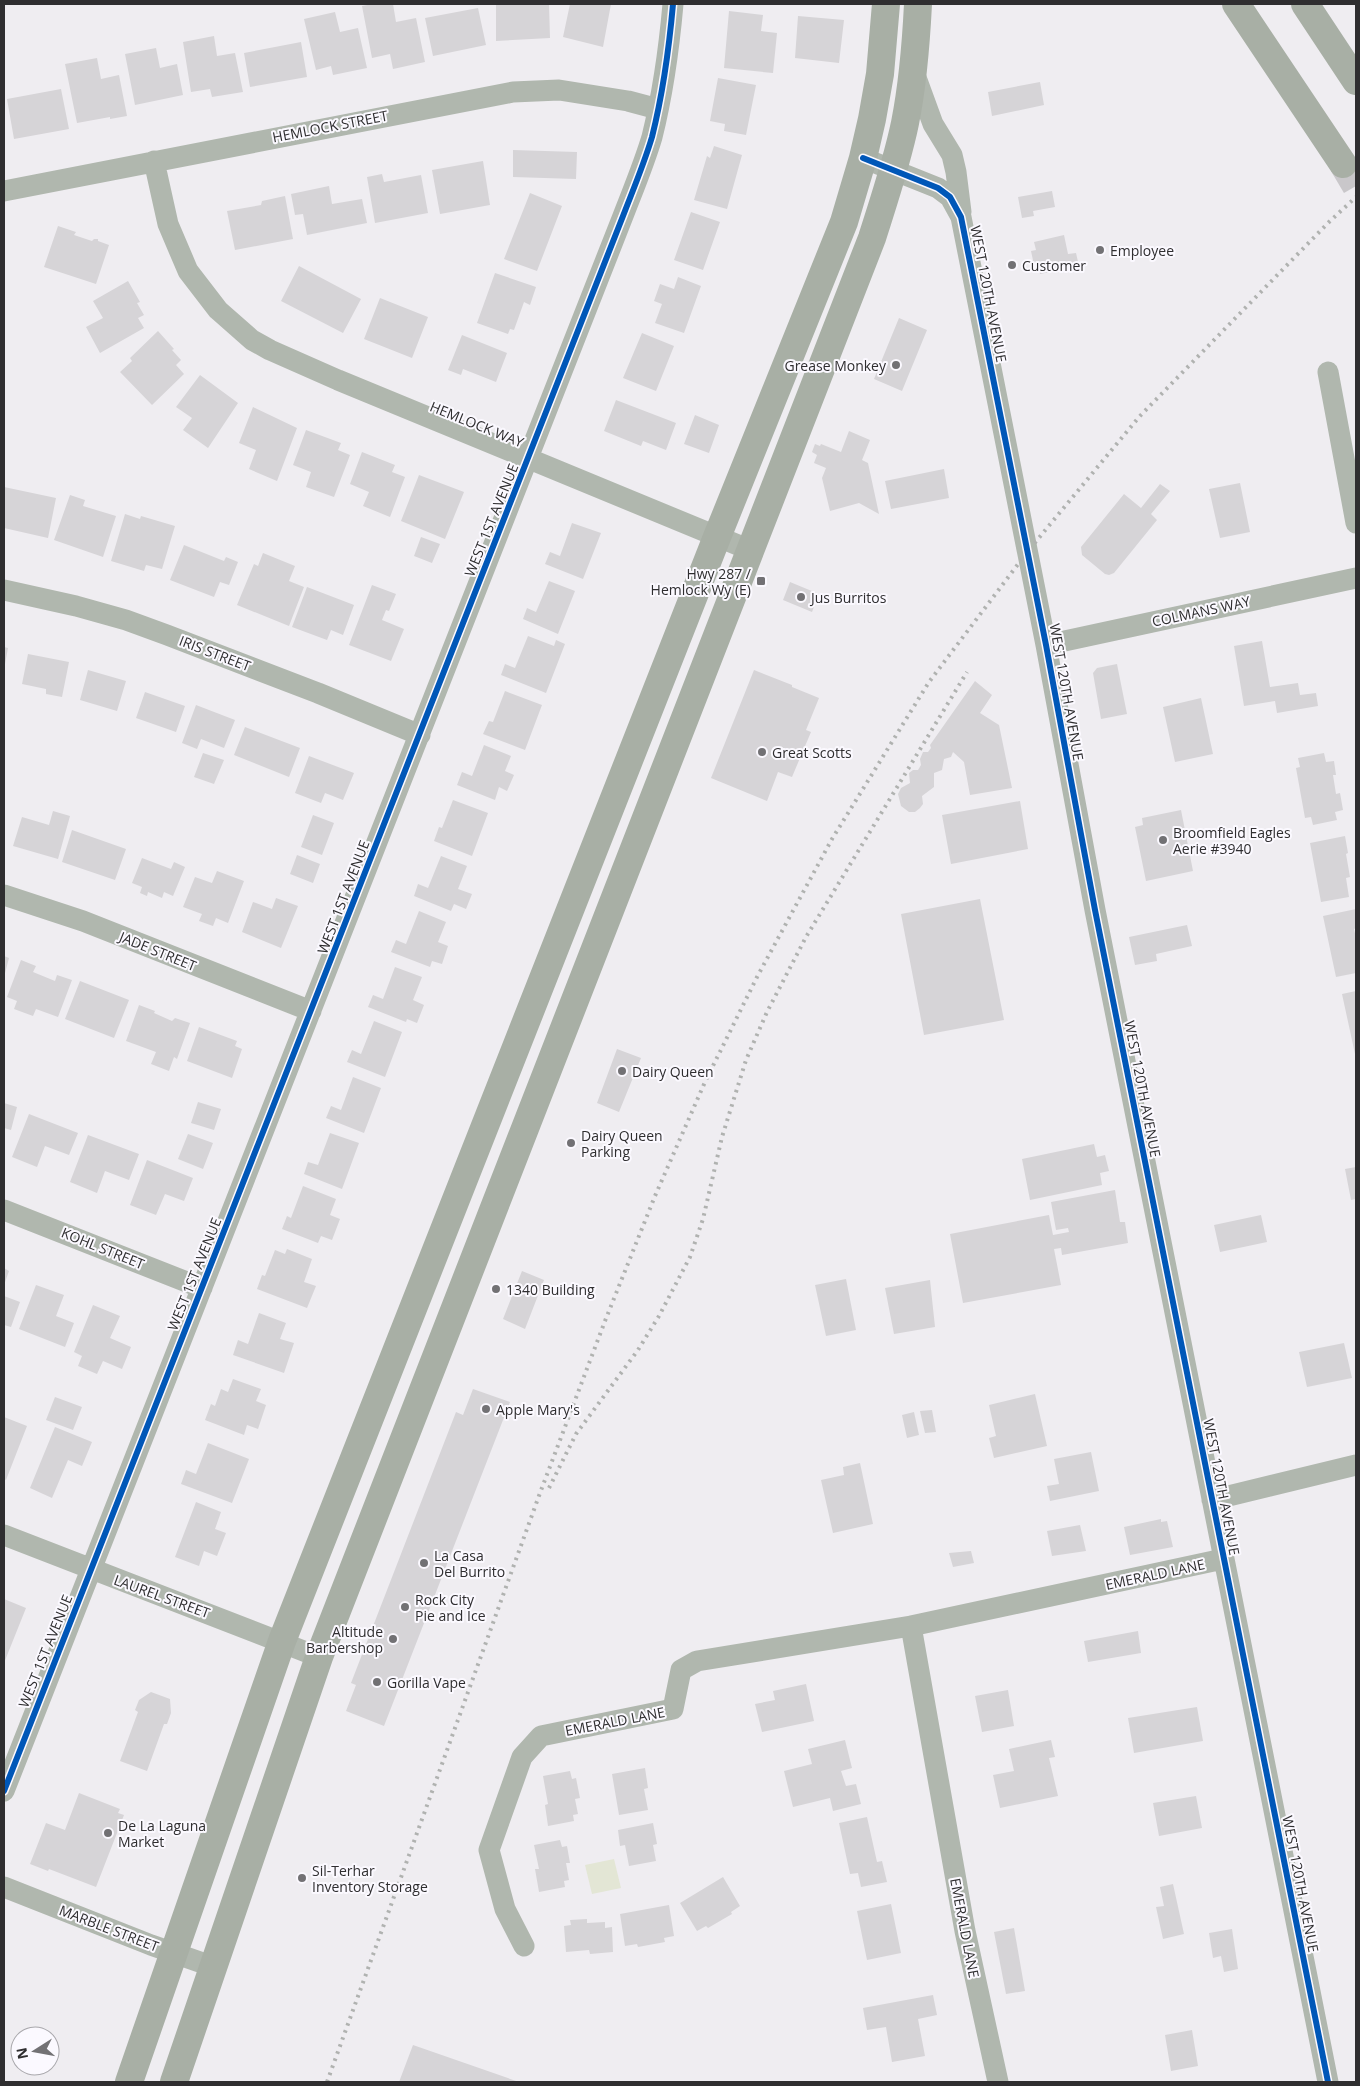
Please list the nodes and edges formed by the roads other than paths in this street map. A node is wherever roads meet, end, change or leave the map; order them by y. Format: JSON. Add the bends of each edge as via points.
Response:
{"nodes":[{"id":1,"x":673,"y":4,"type":"edge"},
{"id":2,"x":886,"y":4,"type":"edge"},
{"id":3,"x":918,"y":4,"type":"edge"},
{"id":4,"x":1236,"y":4,"type":"edge"},
{"id":5,"x":1305,"y":4,"type":"edge"},
{"id":6,"x":914,"y":69,"type":"junction"},
{"id":7,"x":1356,"y":80,"type":"edge"},
{"id":8,"x":658,"y":108,"type":"junction"},
{"id":9,"x":863,"y":158,"type":"junction"},
{"id":10,"x":154,"y":161,"type":"junction"},
{"id":11,"x":1343,"y":164,"type":"tunnel mouth"},
{"id":12,"x":894,"y":169,"type":"junction"},
{"id":13,"x":4,"y":191,"type":"edge"},
{"id":14,"x":961,"y":217,"type":"junction"},
{"id":15,"x":1328,"y":372,"type":"dead end"},
{"id":16,"x":529,"y":459,"type":"junction"},
{"id":17,"x":1356,"y":523,"type":"edge"},
{"id":18,"x":717,"y":537,"type":"junction"},
{"id":19,"x":750,"y":550,"type":"junction"},
{"id":20,"x":1356,"y":578,"type":"edge"},
{"id":21,"x":4,"y":590,"type":"edge"},
{"id":22,"x":1046,"y":645,"type":"junction"},
{"id":23,"x":420,"y":736,"type":"junction"},
{"id":24,"x":4,"y":895,"type":"edge"},
{"id":25,"x":311,"y":1011,"type":"junction"},
{"id":26,"x":4,"y":1210,"type":"edge"},
{"id":27,"x":202,"y":1288,"type":"junction"},
{"id":28,"x":1356,"y":1465,"type":"edge"},
{"id":29,"x":1212,"y":1500,"type":"junction"},
{"id":30,"x":4,"y":1535,"type":"edge"},
{"id":31,"x":1224,"y":1559,"type":"junction"},
{"id":32,"x":91,"y":1570,"type":"junction"},
{"id":33,"x":911,"y":1626,"type":"junction"},
{"id":34,"x":282,"y":1641,"type":"junction"},
{"id":35,"x":319,"y":1657,"type":"junction"},
{"id":36,"x":4,"y":1791,"type":"edge"},
{"id":37,"x":4,"y":1888,"type":"edge"},
{"id":38,"x":524,"y":1946,"type":"dead end"},
{"id":39,"x":175,"y":1954,"type":"junction"},
{"id":40,"x":214,"y":1967,"type":"junction"},
{"id":41,"x":129,"y":2082,"type":"edge"},
{"id":42,"x":174,"y":2082,"type":"edge"},
{"id":43,"x":998,"y":2082,"type":"edge"},
{"id":44,"x":1328,"y":2082,"type":"edge"}],
"edges":[{"from":1,"to":8,"type":"street","name":"WEST 1ST AVENUE"},
{"from":2,"to":9,"type":"main road","via":[[880,74]]},
{"from":3,"to":6,"type":"main road"},
{"from":4,"to":11,"type":"main road"},
{"from":5,"to":7,"type":"main road"},
{"from":6,"to":12,"type":"main road"},
{"from":6,"to":14,"type":"street","via":[[933,124],[952,155]]},
{"from":8,"to":10,"type":"street","name":"HEMLOCK STREET","via":[[559,90],[513,92]]},
{"from":8,"to":16,"type":"street","name":"WEST 1ST AVENUE","via":[[651,139],[623,216]]},
{"from":9,"to":12,"type":"street","name":"WEST 120TH AVENUE"},
{"from":9,"to":18,"type":"main road","via":[[844,222]]},
{"from":10,"to":13,"type":"street","name":"HEMLOCK STREET"},
{"from":10,"to":16,"type":"street","name":"HEMLOCK WAY","via":[[168,224],[188,271],[218,310],[252,340],[338,380]]},
{"from":12,"to":14,"type":"street","name":"WEST 120TH AVENUE","via":[[944,192],[954,202]]},
{"from":12,"to":19,"type":"main road","via":[[872,238]]},
{"from":14,"to":22,"type":"street","name":"WEST 120TH AVENUE"},
{"from":15,"to":17,"type":"street"},
{"from":16,"to":18,"type":"street","name":"HEMLOCK WAY"},
{"from":16,"to":23,"type":"street","name":"WEST 1ST AVENUE"},
{"from":18,"to":19,"type":"street","name":"HEMLOCK WAY"},
{"from":18,"to":34,"type":"main road"},
{"from":19,"to":35,"type":"main road"},
{"from":20,"to":22,"type":"street","name":"COLMANS WAY"},
{"from":21,"to":23,"type":"street","name":"IRIS STREET","via":[[76,606],[159,632]]},
{"from":22,"to":29,"type":"street","name":"WEST 120TH AVENUE"},
{"from":23,"to":25,"type":"street","name":"WEST 1ST AVENUE"},
{"from":24,"to":25,"type":"street","name":"JADE STREET","via":[[84,921]]},
{"from":25,"to":27,"type":"street","name":"WEST 1ST AVENUE"},
{"from":26,"to":27,"type":"street","name":"KOHL STREET"},
{"from":27,"to":32,"type":"street","name":"WEST 1ST AVENUE"},
{"from":28,"to":29,"type":"street"},
{"from":29,"to":31,"type":"street","name":"WEST 120TH AVENUE"},
{"from":30,"to":32,"type":"street","name":"LAUREL STREET"},
{"from":31,"to":33,"type":"street","name":"EMERALD LANE"},
{"from":31,"to":44,"type":"street","name":"WEST 120TH AVENUE"},
{"from":32,"to":34,"type":"street","name":"LAUREL STREET"},
{"from":32,"to":36,"type":"street","name":"WEST 1ST AVENUE"},
{"from":33,"to":38,"type":"street","name":"EMERALD LANE","via":[[697,1661],[681,1670],[673,1709],[541,1736],[522,1757],[489,1850],[505,1909]]},
{"from":33,"to":43,"type":"street","name":"EMERALD LANE","via":[[965,1931]]},
{"from":34,"to":35,"type":"street","name":"LAUREL STREET"},
{"from":34,"to":39,"type":"main road"},
{"from":35,"to":40,"type":"main road"},
{"from":37,"to":39,"type":"street","name":"MARBLE STREET"},
{"from":39,"to":40,"type":"street","name":"MARBLE STREET"},
{"from":39,"to":41,"type":"main road"},
{"from":40,"to":42,"type":"main road"}]}
